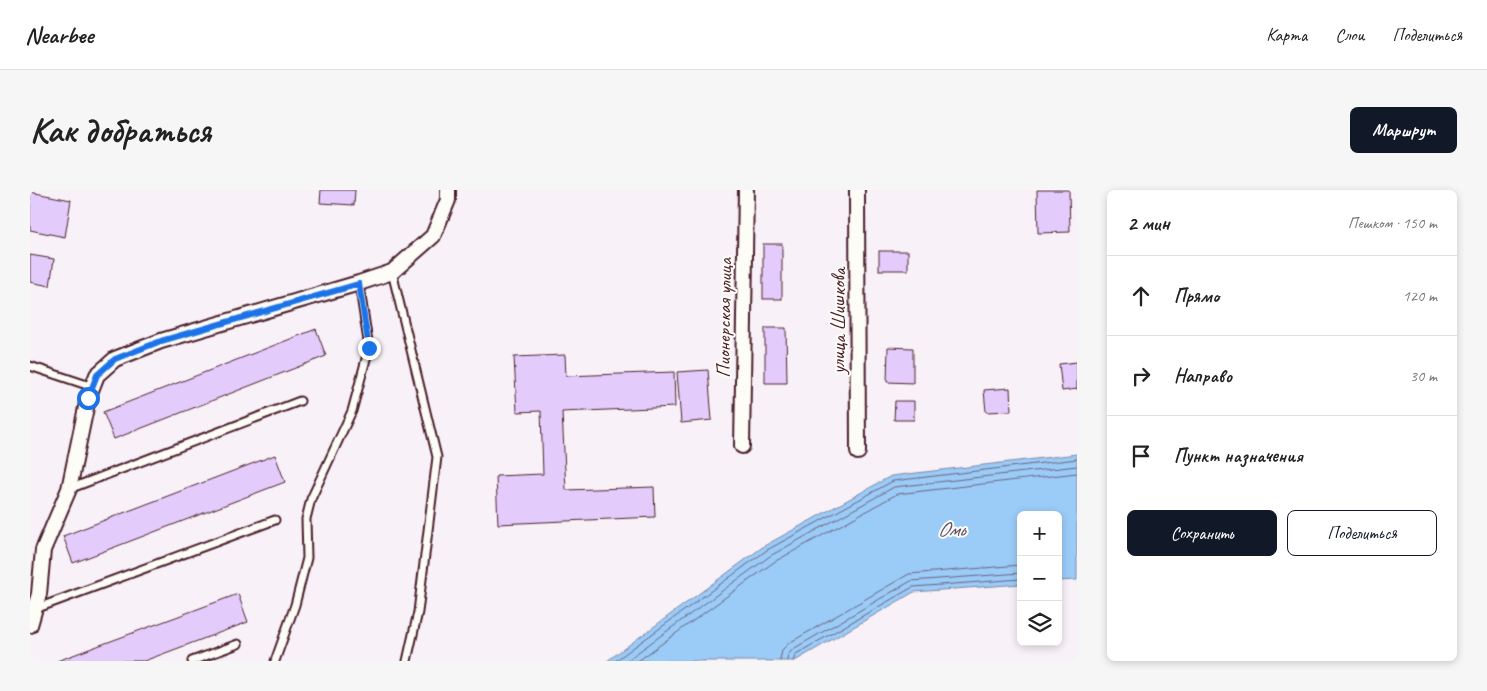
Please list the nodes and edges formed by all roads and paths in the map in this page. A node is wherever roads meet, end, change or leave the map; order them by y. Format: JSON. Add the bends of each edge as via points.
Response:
{"nodes":[{"id":1,"x":448,"y":190,"type":"edge"},
{"id":2,"x":746,"y":190,"type":"edge"},
{"id":3,"x":857,"y":190,"type":"edge"},
{"id":4,"x":392,"y":272,"type":"junction"},
{"id":5,"x":359,"y":284,"type":"junction"},
{"id":6,"x":30,"y":366,"type":"edge"},
{"id":7,"x":92,"y":386,"type":"junction"},
{"id":8,"x":300,"y":401,"type":"dead end"},
{"id":9,"x":742,"y":446,"type":"dead end"},
{"id":10,"x":858,"y":452,"type":"dead end"},
{"id":11,"x":69,"y":489,"type":"junction"},
{"id":12,"x":275,"y":520,"type":"dead end"},
{"id":13,"x":34,"y":609,"type":"junction"},
{"id":14,"x":30,"y":625,"type":"edge"},
{"id":15,"x":238,"y":644,"type":"dead end"},
{"id":16,"x":192,"y":661,"type":"edge"},
{"id":17,"x":275,"y":661,"type":"edge"},
{"id":18,"x":407,"y":661,"type":"edge"}],
"edges":[{"from":1,"to":4,"type":"street","via":[[448,200],[433,236]]},
{"from":2,"to":9,"type":"street","name":"Пионерская улица"},
{"from":3,"to":10,"type":"street","name":"улица Шишкова"},
{"from":4,"to":5,"type":"street"},
{"from":4,"to":18,"type":"lane","via":[[437,457],[418,612]]},
{"from":5,"to":7,"type":"street","via":[[161,341],[115,359],[97,375]]},
{"from":5,"to":17,"type":"lane","via":[[369,348],[352,412],[312,499],[306,519],[307,558]]},
{"from":6,"to":7,"type":"lane"},
{"from":7,"to":11,"type":"street"},
{"from":8,"to":11,"type":"lane"},
{"from":11,"to":13,"type":"street","via":[[43,550],[39,594]]},
{"from":12,"to":13,"type":"lane"},
{"from":13,"to":14,"type":"street"},
{"from":15,"to":16,"type":"lane"}]}
